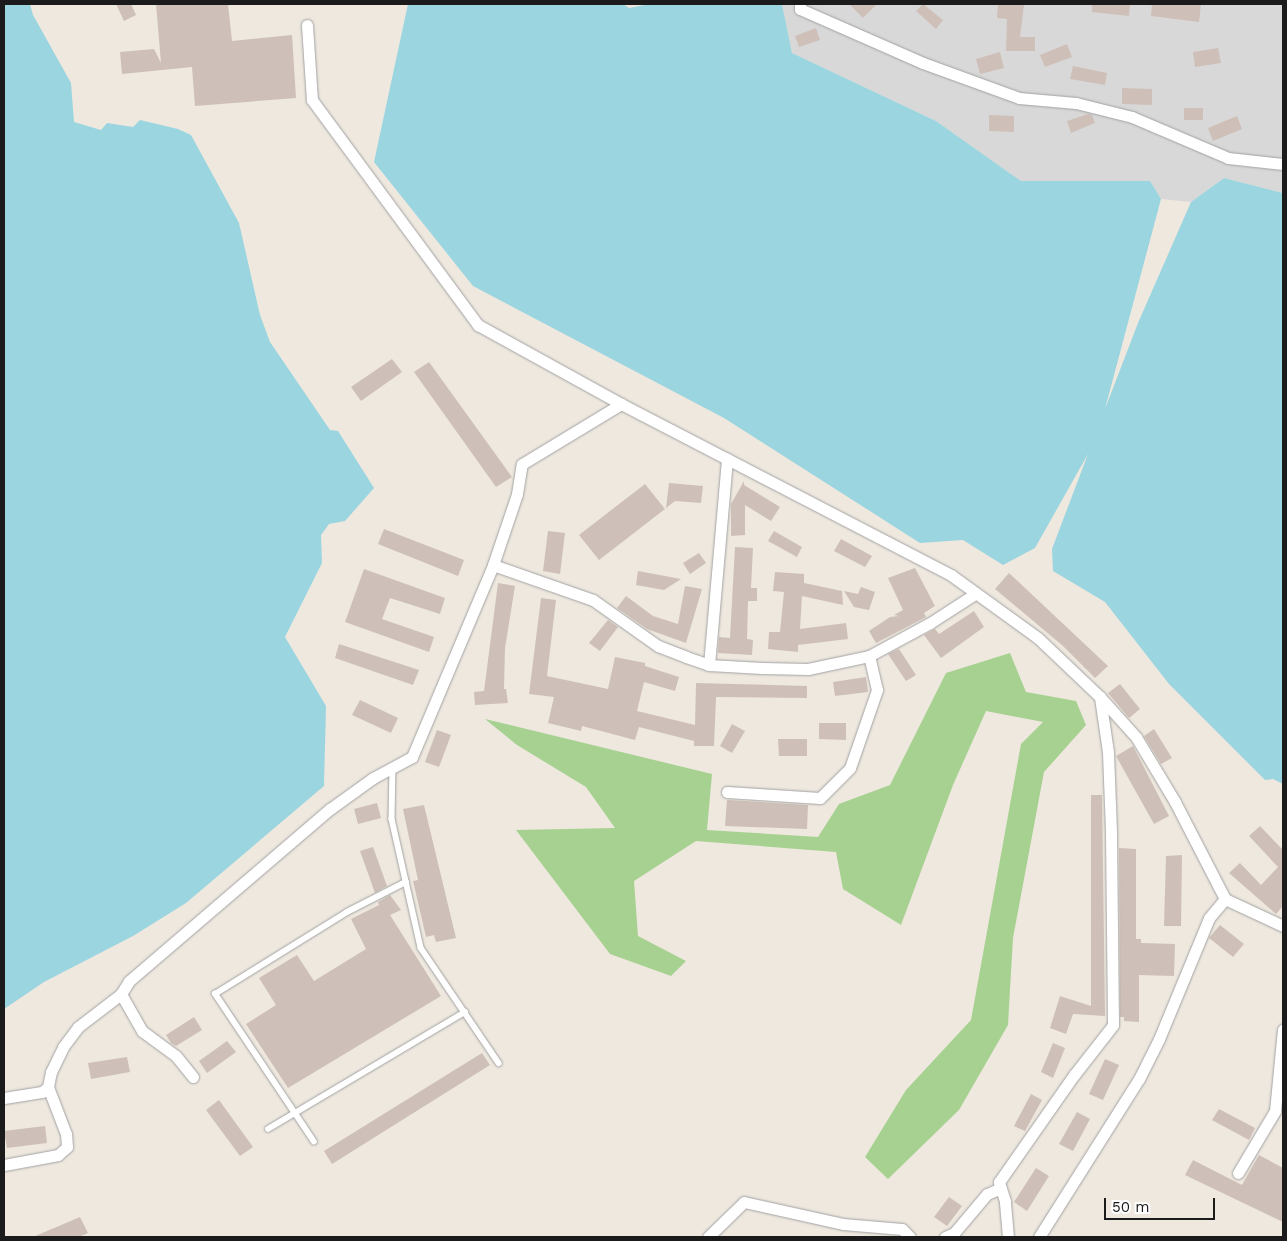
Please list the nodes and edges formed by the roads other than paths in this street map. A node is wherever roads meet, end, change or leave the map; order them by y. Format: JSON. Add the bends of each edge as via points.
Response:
{"nodes":[{"id":1,"x":800,"y":4,"type":"edge"},
{"id":2,"x":307,"y":25,"type":"dead end"},
{"id":3,"x":1283,"y":164,"type":"edge"},
{"id":4,"x":621,"y":404,"type":"junction"},
{"id":5,"x":727,"y":459,"type":"junction"},
{"id":6,"x":493,"y":565,"type":"junction"},
{"id":7,"x":975,"y":594,"type":"junction"},
{"id":8,"x":869,"y":656,"type":"junction"},
{"id":9,"x":709,"y":664,"type":"junction"},
{"id":10,"x":1100,"y":697,"type":"junction"},
{"id":11,"x":393,"y":767,"type":"junction"},
{"id":12,"x":727,"y":792,"type":"dead end"},
{"id":13,"x":406,"y":882,"type":"junction"},
{"id":14,"x":1224,"y":899,"type":"junction"},
{"id":15,"x":1283,"y":926,"type":"edge"},
{"id":16,"x":121,"y":994,"type":"junction"},
{"id":17,"x":464,"y":1012,"type":"junction"},
{"id":18,"x":1283,"y":1029,"type":"edge"},
{"id":19,"x":499,"y":1063,"type":"dead end"},
{"id":20,"x":193,"y":1077,"type":"dead end"},
{"id":21,"x":48,"y":1087,"type":"junction"},
{"id":22,"x":4,"y":1098,"type":"edge"},
{"id":23,"x":293,"y":1113,"type":"junction"},
{"id":24,"x":268,"y":1128,"type":"dead end"},
{"id":25,"x":314,"y":1142,"type":"dead end"},
{"id":26,"x":4,"y":1165,"type":"edge"},
{"id":27,"x":1238,"y":1173,"type":"dead end"},
{"id":28,"x":1001,"y":1188,"type":"junction"},
{"id":29,"x":708,"y":1237,"type":"edge"},
{"id":30,"x":910,"y":1237,"type":"edge"},
{"id":31,"x":944,"y":1237,"type":"edge"},
{"id":32,"x":1008,"y":1237,"type":"edge"},
{"id":33,"x":1039,"y":1237,"type":"edge"}],
"edges":[{"from":1,"to":3,"type":"street","via":[[800,9],[923,64],[1019,98],[1076,103],[1132,117],[1228,158]]},
{"from":2,"to":4,"type":"street","via":[[312,100],[478,324]]},
{"from":4,"to":5,"type":"street"},
{"from":4,"to":6,"type":"street","via":[[522,464],[517,494]]},
{"from":5,"to":7,"type":"street","via":[[952,574]]},
{"from":5,"to":9,"type":"street"},
{"from":6,"to":9,"type":"street","via":[[593,600],[658,646]]},
{"from":6,"to":11,"type":"street","via":[[412,757]]},
{"from":7,"to":8,"type":"street"},
{"from":7,"to":10,"type":"street","via":[[1038,638]]},
{"from":8,"to":9,"type":"street","via":[[808,670]]},
{"from":8,"to":12,"type":"street","via":[[877,690],[850,768],[820,798]]},
{"from":10,"to":14,"type":"street","via":[[1136,737],[1175,802]]},
{"from":10,"to":28,"type":"street","via":[[1108,752],[1113,1026],[1006,1168],[999,1182]]},
{"from":11,"to":13,"type":"lane","via":[[392,819]]},
{"from":11,"to":16,"type":"street","via":[[330,808],[129,981]]},
{"from":13,"to":17,"type":"lane","via":[[422,948]]},
{"from":13,"to":23,"type":"lane","via":[[347,912],[215,994]]},
{"from":14,"to":15,"type":"street"},
{"from":14,"to":33,"type":"street","via":[[1209,918],[1160,1039],[1139,1079]]},
{"from":16,"to":20,"type":"street","via":[[142,1031],[176,1056]]},
{"from":16,"to":21,"type":"street","via":[[78,1027],[55,1063]]},
{"from":17,"to":19,"type":"lane"},
{"from":17,"to":23,"type":"lane"},
{"from":18,"to":27,"type":"street","via":[[1275,1111]]},
{"from":21,"to":22,"type":"street","via":[[42,1092]]},
{"from":21,"to":26,"type":"street","via":[[68,1147],[58,1155]]},
{"from":23,"to":24,"type":"lane"},
{"from":23,"to":25,"type":"lane"},
{"from":28,"to":31,"type":"street","via":[[987,1194],[954,1233]]},
{"from":28,"to":32,"type":"street"},
{"from":29,"to":30,"type":"street","via":[[744,1202],[843,1224],[902,1229]]}]}
